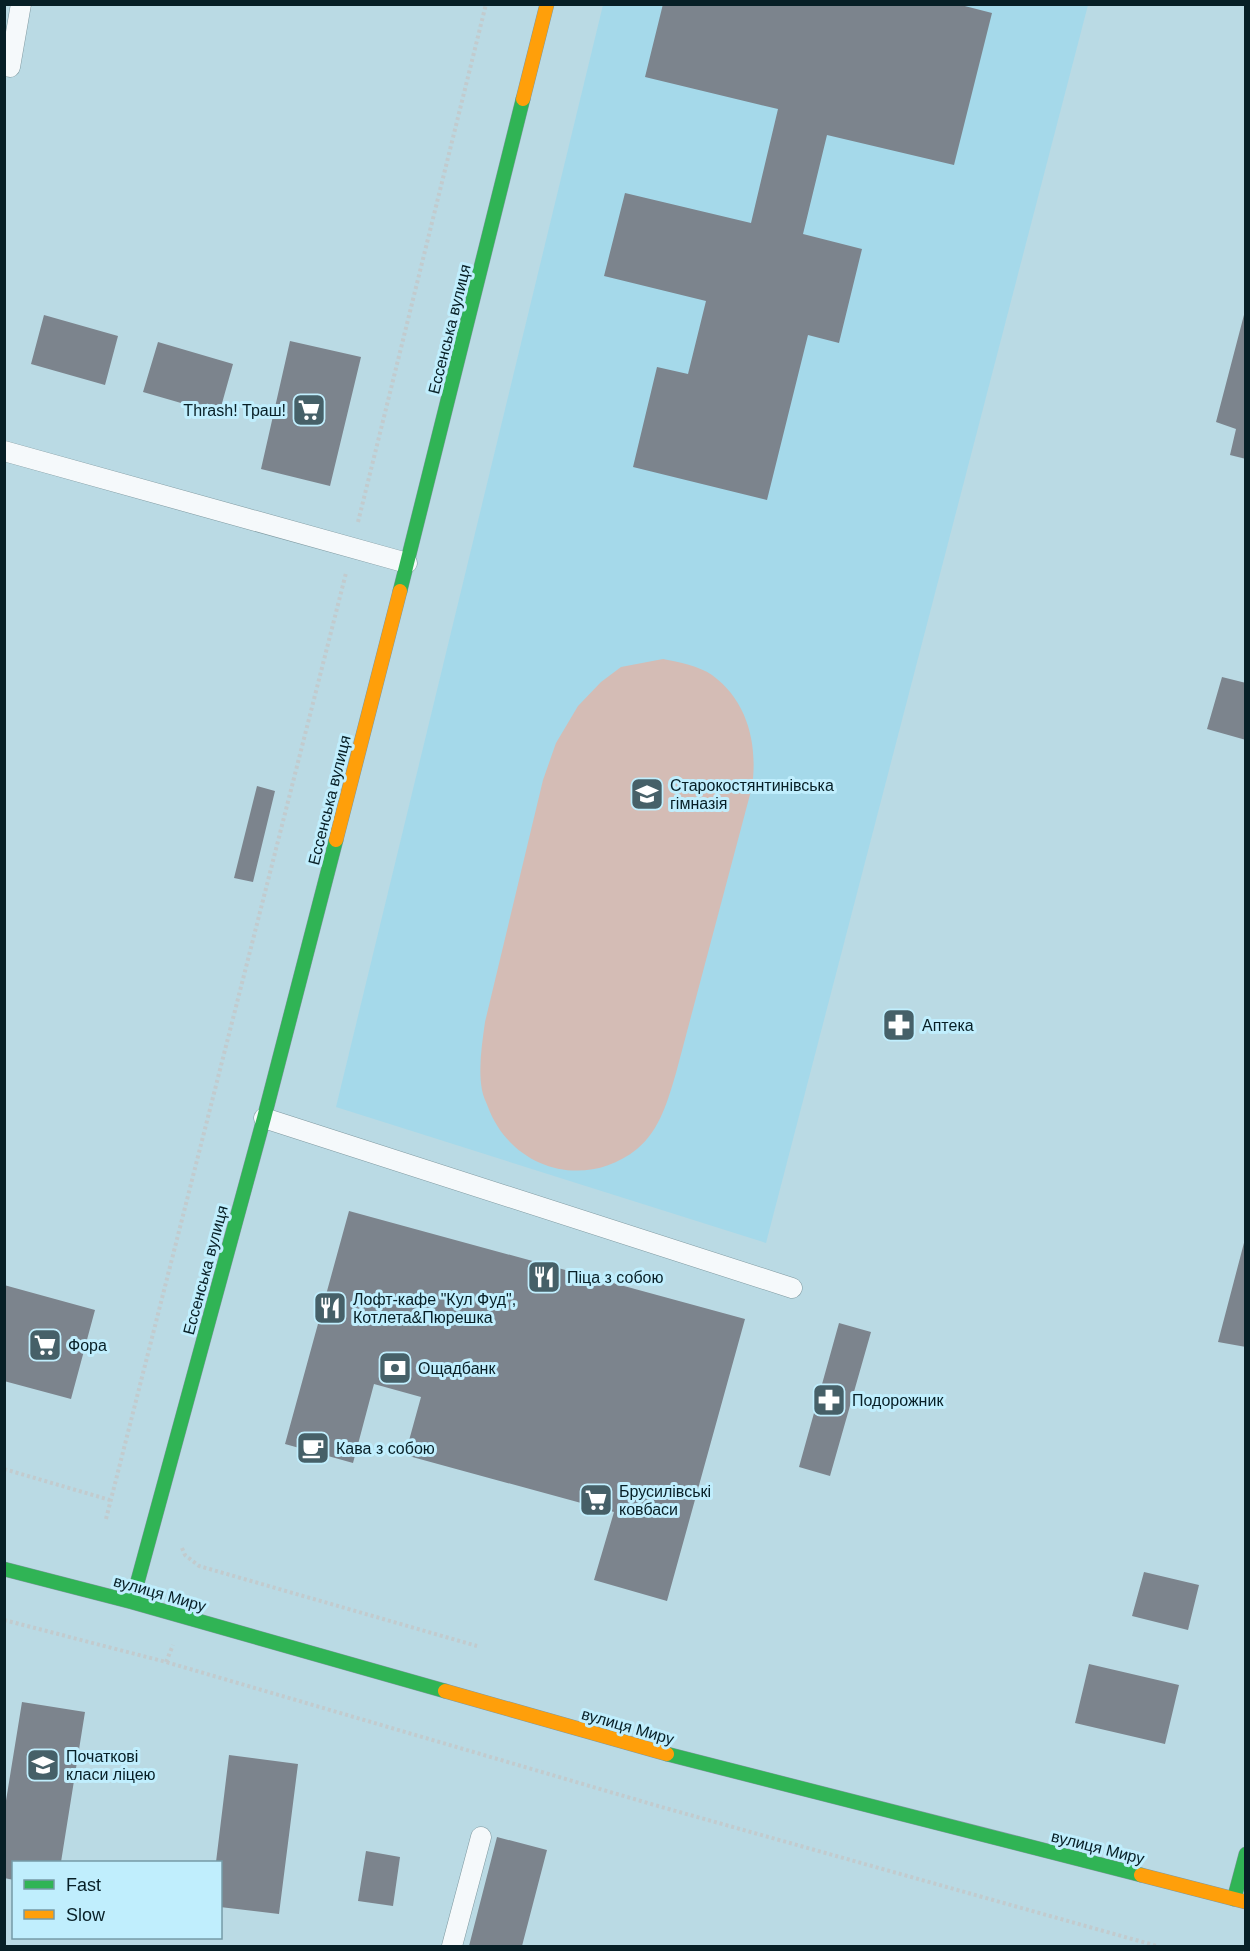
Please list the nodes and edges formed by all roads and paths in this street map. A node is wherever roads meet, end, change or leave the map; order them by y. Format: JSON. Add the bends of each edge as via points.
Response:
{"nodes":[{"id":1,"x":21,"y":4,"type":"edge"},
{"id":2,"x":486,"y":4,"type":"edge"},
{"id":3,"x":547,"y":4,"type":"edge"},
{"id":4,"x":4,"y":66,"type":"edge"},
{"id":5,"x":4,"y":451,"type":"edge"},
{"id":6,"x":352,"y":548,"type":"junction"},
{"id":7,"x":407,"y":563,"type":"junction"},
{"id":8,"x":264,"y":1118,"type":"junction"},
{"id":9,"x":792,"y":1288,"type":"dead end"},
{"id":10,"x":4,"y":1468,"type":"edge"},
{"id":11,"x":110,"y":1500,"type":"junction"},
{"id":12,"x":106,"y":1518,"type":"dead end"},
{"id":13,"x":178,"y":1541,"type":"dead end"},
{"id":14,"x":4,"y":1569,"type":"edge"},
{"id":15,"x":132,"y":1602,"type":"junction"},
{"id":16,"x":4,"y":1620,"type":"edge"},
{"id":17,"x":477,"y":1646,"type":"dead end"},
{"id":18,"x":481,"y":1837,"type":"dead end"},
{"id":19,"x":1245,"y":1854,"type":"edge"},
{"id":20,"x":1240,"y":1901,"type":"edge"},
{"id":21,"x":452,"y":1947,"type":"edge"},
{"id":22,"x":1157,"y":1947,"type":"edge"}],
"edges":[{"from":1,"to":4,"type":"lane","via":[[10,67]]},
{"from":2,"to":6,"type":"path"},
{"from":3,"to":7,"type":"street","name":"Ессенська вулиця"},
{"from":5,"to":6,"type":"lane"},
{"from":6,"to":7,"type":"lane"},
{"from":6,"to":11,"type":"path"},
{"from":7,"to":8,"type":"street","name":"Ессенська вулиця"},
{"from":8,"to":9,"type":"lane"},
{"from":8,"to":15,"type":"street","name":"Ессенська вулиця"},
{"from":10,"to":11,"type":"path"},
{"from":11,"to":12,"type":"path"},
{"from":13,"to":17,"type":"path","via":[[185,1555],[199,1566]]},
{"from":14,"to":15,"type":"street","name":"вулиця Миру"},
{"from":15,"to":20,"type":"street","name":"вулиця Миру","via":[[674,1756]]},
{"from":16,"to":22,"type":"path","via":[[166,1662]]},
{"from":18,"to":21,"type":"lane"},
{"from":19,"to":20,"type":"street"}]}
